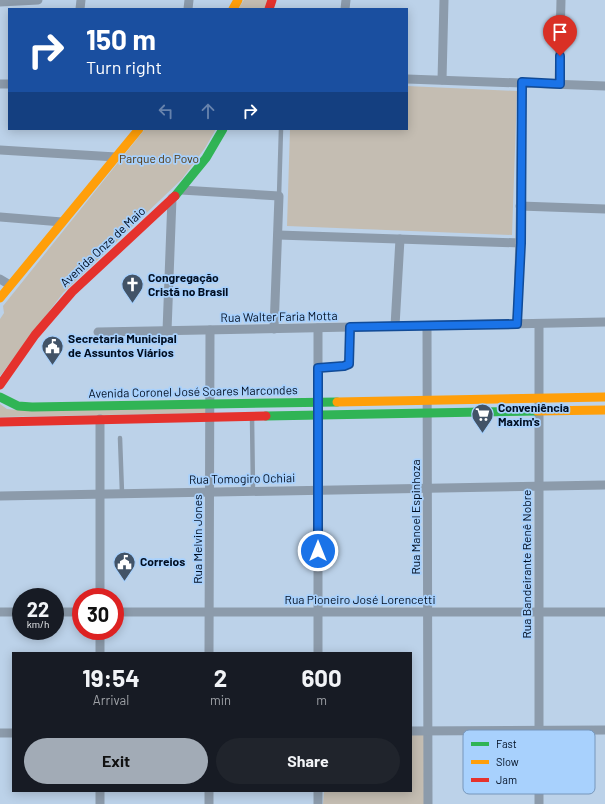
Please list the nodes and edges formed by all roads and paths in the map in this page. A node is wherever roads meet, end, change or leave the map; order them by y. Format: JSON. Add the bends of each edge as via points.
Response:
{"nodes":[{"id":1,"x":38,"y":0,"type":"edge"},
{"id":2,"x":444,"y":0,"type":"edge"},
{"id":3,"x":561,"y":0,"type":"edge"},
{"id":4,"x":0,"y":2,"type":"edge"},
{"id":5,"x":408,"y":79,"type":"edge"},
{"id":6,"x":442,"y":80,"type":"junction"},
{"id":7,"x":522,"y":82,"type":"junction"},
{"id":8,"x":560,"y":84,"type":"junction"},
{"id":9,"x":605,"y":86,"type":"edge"},
{"id":10,"x":138,"y":130,"type":"edge"},
{"id":11,"x":222,"y":130,"type":"edge"},
{"id":12,"x":281,"y":130,"type":"edge"},
{"id":13,"x":0,"y":150,"type":"edge"},
{"id":14,"x":116,"y":157,"type":"junction"},
{"id":15,"x":181,"y":190,"type":"junction"},
{"id":16,"x":279,"y":196,"type":"junction"},
{"id":17,"x":172,"y":198,"type":"junction"},
{"id":18,"x":520,"y":206,"type":"junction"},
{"id":19,"x":605,"y":209,"type":"edge"},
{"id":20,"x":0,"y":217,"type":"edge"},
{"id":21,"x":62,"y":222,"type":"junction"},
{"id":22,"x":278,"y":235,"type":"junction"},
{"id":23,"x":400,"y":239,"type":"junction"},
{"id":24,"x":521,"y":243,"type":"junction"},
{"id":25,"x":0,"y":279,"type":"edge"},
{"id":26,"x":10,"y":284,"type":"junction"},
{"id":27,"x":0,"y":298,"type":"edge"},
{"id":28,"x":605,"y":322,"type":"edge"},
{"id":29,"x":517,"y":324,"type":"junction"},
{"id":30,"x":539,"y":324,"type":"junction"},
{"id":31,"x":395,"y":326,"type":"junction"},
{"id":32,"x":427,"y":326,"type":"junction"},
{"id":33,"x":350,"y":327,"type":"junction"},
{"id":34,"x":318,"y":328,"type":"junction"},
{"id":35,"x":274,"y":329,"type":"junction"},
{"id":36,"x":210,"y":330,"type":"junction"},
{"id":37,"x":167,"y":331,"type":"junction"},
{"id":38,"x":98,"y":332,"type":"dead end"},
{"id":39,"x":318,"y":368,"type":"junction"},
{"id":40,"x":0,"y":385,"type":"edge"},
{"id":41,"x":0,"y":397,"type":"edge"},
{"id":42,"x":605,"y":397,"type":"edge"},
{"id":43,"x":539,"y":398,"type":"junction"},
{"id":44,"x":428,"y":400,"type":"junction"},
{"id":45,"x":318,"y":402,"type":"junction"},
{"id":46,"x":210,"y":404,"type":"junction"},
{"id":47,"x":538,"y":410,"type":"junction"},
{"id":48,"x":605,"y":410,"type":"edge"},
{"id":49,"x":428,"y":412,"type":"junction"},
{"id":50,"x":318,"y":414,"type":"junction"},
{"id":51,"x":252,"y":416,"type":"junction"},
{"id":52,"x":210,"y":417,"type":"junction"},
{"id":53,"x":100,"y":419,"type":"junction"},
{"id":54,"x":0,"y":422,"type":"edge"},
{"id":55,"x":120,"y":438,"type":"dead end"},
{"id":56,"x":605,"y":485,"type":"edge"},
{"id":57,"x":538,"y":486,"type":"junction"},
{"id":58,"x":428,"y":488,"type":"junction"},
{"id":59,"x":318,"y":490,"type":"junction"},
{"id":60,"x":253,"y":491,"type":"junction"},
{"id":61,"x":210,"y":492,"type":"junction"},
{"id":62,"x":122,"y":493,"type":"junction"},
{"id":63,"x":100,"y":494,"type":"junction"},
{"id":64,"x":0,"y":496,"type":"edge"},
{"id":65,"x":100,"y":588,"type":"edge"},
{"id":66,"x":0,"y":612,"type":"edge"},
{"id":67,"x":12,"y":612,"type":"edge"},
{"id":68,"x":124,"y":612,"type":"edge"},
{"id":69,"x":209,"y":612,"type":"junction"},
{"id":70,"x":318,"y":612,"type":"junction"},
{"id":71,"x":428,"y":612,"type":"junction"},
{"id":72,"x":539,"y":612,"type":"junction"},
{"id":73,"x":605,"y":612,"type":"edge"},
{"id":74,"x":100,"y":640,"type":"edge"},
{"id":75,"x":100,"y":652,"type":"edge"},
{"id":76,"x":209,"y":652,"type":"edge"},
{"id":77,"x":318,"y":652,"type":"edge"},
{"id":78,"x":539,"y":730,"type":"joint"},
{"id":79,"x":605,"y":730,"type":"edge"},
{"id":80,"x":412,"y":731,"type":"edge"},
{"id":81,"x":428,"y":731,"type":"junction"},
{"id":82,"x":463,"y":731,"type":"edge"},
{"id":83,"x":0,"y":733,"type":"edge"},
{"id":84,"x":12,"y":733,"type":"edge"},
{"id":85,"x":100,"y":792,"type":"edge"},
{"id":86,"x":209,"y":792,"type":"edge"},
{"id":87,"x":318,"y":792,"type":"edge"},
{"id":88,"x":100,"y":804,"type":"edge"},
{"id":89,"x":209,"y":804,"type":"edge"},
{"id":90,"x":318,"y":804,"type":"edge"},
{"id":91,"x":428,"y":804,"type":"edge"}],
"edges":[{"from":1,"to":4,"type":"street"},
{"from":2,"to":6,"type":"street"},
{"from":3,"to":8,"type":"street"},
{"from":5,"to":6,"type":"street"},
{"from":6,"to":7,"type":"street"},
{"from":7,"to":8,"type":"street"},
{"from":7,"to":18,"type":"street"},
{"from":8,"to":9,"type":"street"},
{"from":10,"to":14,"type":"main road"},
{"from":11,"to":15,"type":"main road","name":"Avenida Onze de Maio","via":[[206,158]]},
{"from":12,"to":16,"type":"lane"},
{"from":13,"to":14,"type":"street"},
{"from":14,"to":21,"type":"main road"},
{"from":15,"to":16,"type":"street"},
{"from":15,"to":17,"type":"main road","name":"Avenida Onze de Maio"},
{"from":16,"to":22,"type":"street"},
{"from":17,"to":37,"type":"street"},
{"from":17,"to":40,"type":"main road","name":"Avenida Onze de Maio","via":[[72,292],[35,335]]},
{"from":18,"to":19,"type":"street"},
{"from":18,"to":24,"type":"street"},
{"from":20,"to":21,"type":"street"},
{"from":21,"to":26,"type":"main road"},
{"from":22,"to":23,"type":"street"},
{"from":22,"to":35,"type":"street"},
{"from":23,"to":24,"type":"street"},
{"from":23,"to":31,"type":"street"},
{"from":24,"to":29,"type":"street"},
{"from":25,"to":26,"type":"street"},
{"from":26,"to":27,"type":"main road"},
{"from":28,"to":30,"type":"street","name":"Rua Walter Faria Motta"},
{"from":29,"to":30,"type":"street","name":"Rua Walter Faria Motta"},
{"from":29,"to":32,"type":"street","name":"Rua Walter Faria Motta"},
{"from":30,"to":43,"type":"street","name":"Rua Bandeirante Renê Nobre"},
{"from":31,"to":32,"type":"street","name":"Rua Walter Faria Motta"},
{"from":31,"to":33,"type":"street","name":"Rua Walter Faria Motta"},
{"from":32,"to":44,"type":"street","name":"Rua Manoel Espinhoza"},
{"from":33,"to":34,"type":"street","name":"Rua Walter Faria Motta"},
{"from":33,"to":39,"type":"lane","via":[[349,364]]},
{"from":34,"to":35,"type":"street","name":"Rua Walter Faria Motta"},
{"from":34,"to":39,"type":"street"},
{"from":35,"to":36,"type":"street","name":"Rua Walter Faria Motta"},
{"from":36,"to":37,"type":"street","name":"Rua Walter Faria Motta"},
{"from":36,"to":46,"type":"street","name":"Rua Melvin Jones"},
{"from":37,"to":38,"type":"street","name":"Rua Walter Faria Motta"},
{"from":39,"to":45,"type":"street"},
{"from":41,"to":46,"type":"main road","name":"Avenida Coronel José Soares Marcondes","via":[[18,406]]},
{"from":42,"to":43,"type":"main road","name":"Avenida Coronel José Soares Marcondes"},
{"from":43,"to":44,"type":"main road","name":"Avenida Coronel José Soares Marcondes"},
{"from":43,"to":47,"type":"street","name":"Rua Bandeirante Renê Nobre"},
{"from":44,"to":45,"type":"main road","name":"Avenida Coronel José Soares Marcondes"},
{"from":44,"to":49,"type":"street","name":"Rua Manoel Espinhoza"},
{"from":45,"to":46,"type":"main road","name":"Avenida Coronel José Soares Marcondes"},
{"from":45,"to":50,"type":"street"},
{"from":46,"to":52,"type":"street","name":"Rua Melvin Jones"},
{"from":47,"to":48,"type":"main road","name":"Avenida Coronel José Soares Marcondes"},
{"from":47,"to":49,"type":"main road","name":"Avenida Coronel José Soares Marcondes"},
{"from":47,"to":57,"type":"street","name":"Rua Bandeirante Renê Nobre"},
{"from":49,"to":50,"type":"main road","name":"Avenida Coronel José Soares Marcondes"},
{"from":49,"to":58,"type":"street","name":"Rua Manoel Espinhoza"},
{"from":50,"to":51,"type":"main road","name":"Avenida Coronel José Soares Marcondes"},
{"from":50,"to":59,"type":"street"},
{"from":51,"to":52,"type":"main road","name":"Avenida Coronel José Soares Marcondes"},
{"from":51,"to":60,"type":"lane"},
{"from":52,"to":53,"type":"main road","name":"Avenida Coronel José Soares Marcondes"},
{"from":52,"to":61,"type":"street","name":"Rua Melvin Jones"},
{"from":53,"to":54,"type":"main road","name":"Avenida Coronel José Soares Marcondes"},
{"from":53,"to":63,"type":"street"},
{"from":55,"to":62,"type":"lane"},
{"from":56,"to":57,"type":"street","name":"Rua Tomogiro Ochiai"},
{"from":57,"to":58,"type":"street","name":"Rua Tomogiro Ochiai"},
{"from":57,"to":72,"type":"street","name":"Rua Bandeirante Renê Nobre"},
{"from":58,"to":59,"type":"street","name":"Rua Tomogiro Ochiai"},
{"from":58,"to":71,"type":"street","name":"Rua Manoel Espinhoza"},
{"from":59,"to":60,"type":"street","name":"Rua Tomogiro Ochiai"},
{"from":59,"to":70,"type":"street"},
{"from":60,"to":61,"type":"street","name":"Rua Tomogiro Ochiai"},
{"from":61,"to":62,"type":"street","name":"Rua Tomogiro Ochiai"},
{"from":61,"to":69,"type":"street","name":"Rua Melvin Jones"},
{"from":62,"to":63,"type":"street","name":"Rua Tomogiro Ochiai"},
{"from":63,"to":64,"type":"street","name":"Rua Tomogiro Ochiai"},
{"from":63,"to":65,"type":"street"},
{"from":66,"to":67,"type":"street"},
{"from":68,"to":69,"type":"street","name":"Rua Pioneiro José Lorencetti"},
{"from":69,"to":70,"type":"street","name":"Rua Pioneiro José Lorencetti"},
{"from":69,"to":76,"type":"street","name":"Rua Melvin Jones"},
{"from":70,"to":71,"type":"street","name":"Rua Pioneiro José Lorencetti"},
{"from":70,"to":77,"type":"street"},
{"from":71,"to":72,"type":"street","name":"Rua Pioneiro José Lorencetti"},
{"from":71,"to":81,"type":"street","name":"Rua Manoel Espinhoza"},
{"from":72,"to":73,"type":"street","name":"Rua Pioneiro José Lorencetti"},
{"from":72,"to":78,"type":"street","name":"Rua Bandeirante Renê Nobre"},
{"from":74,"to":75,"type":"street"},
{"from":78,"to":79,"type":"street"},
{"from":80,"to":81,"type":"street"},
{"from":81,"to":82,"type":"street"},
{"from":81,"to":91,"type":"street","name":"Rua Manoel Espinhoza"},
{"from":83,"to":84,"type":"street"},
{"from":85,"to":88,"type":"street"},
{"from":86,"to":89,"type":"street"},
{"from":87,"to":90,"type":"street"}]}
